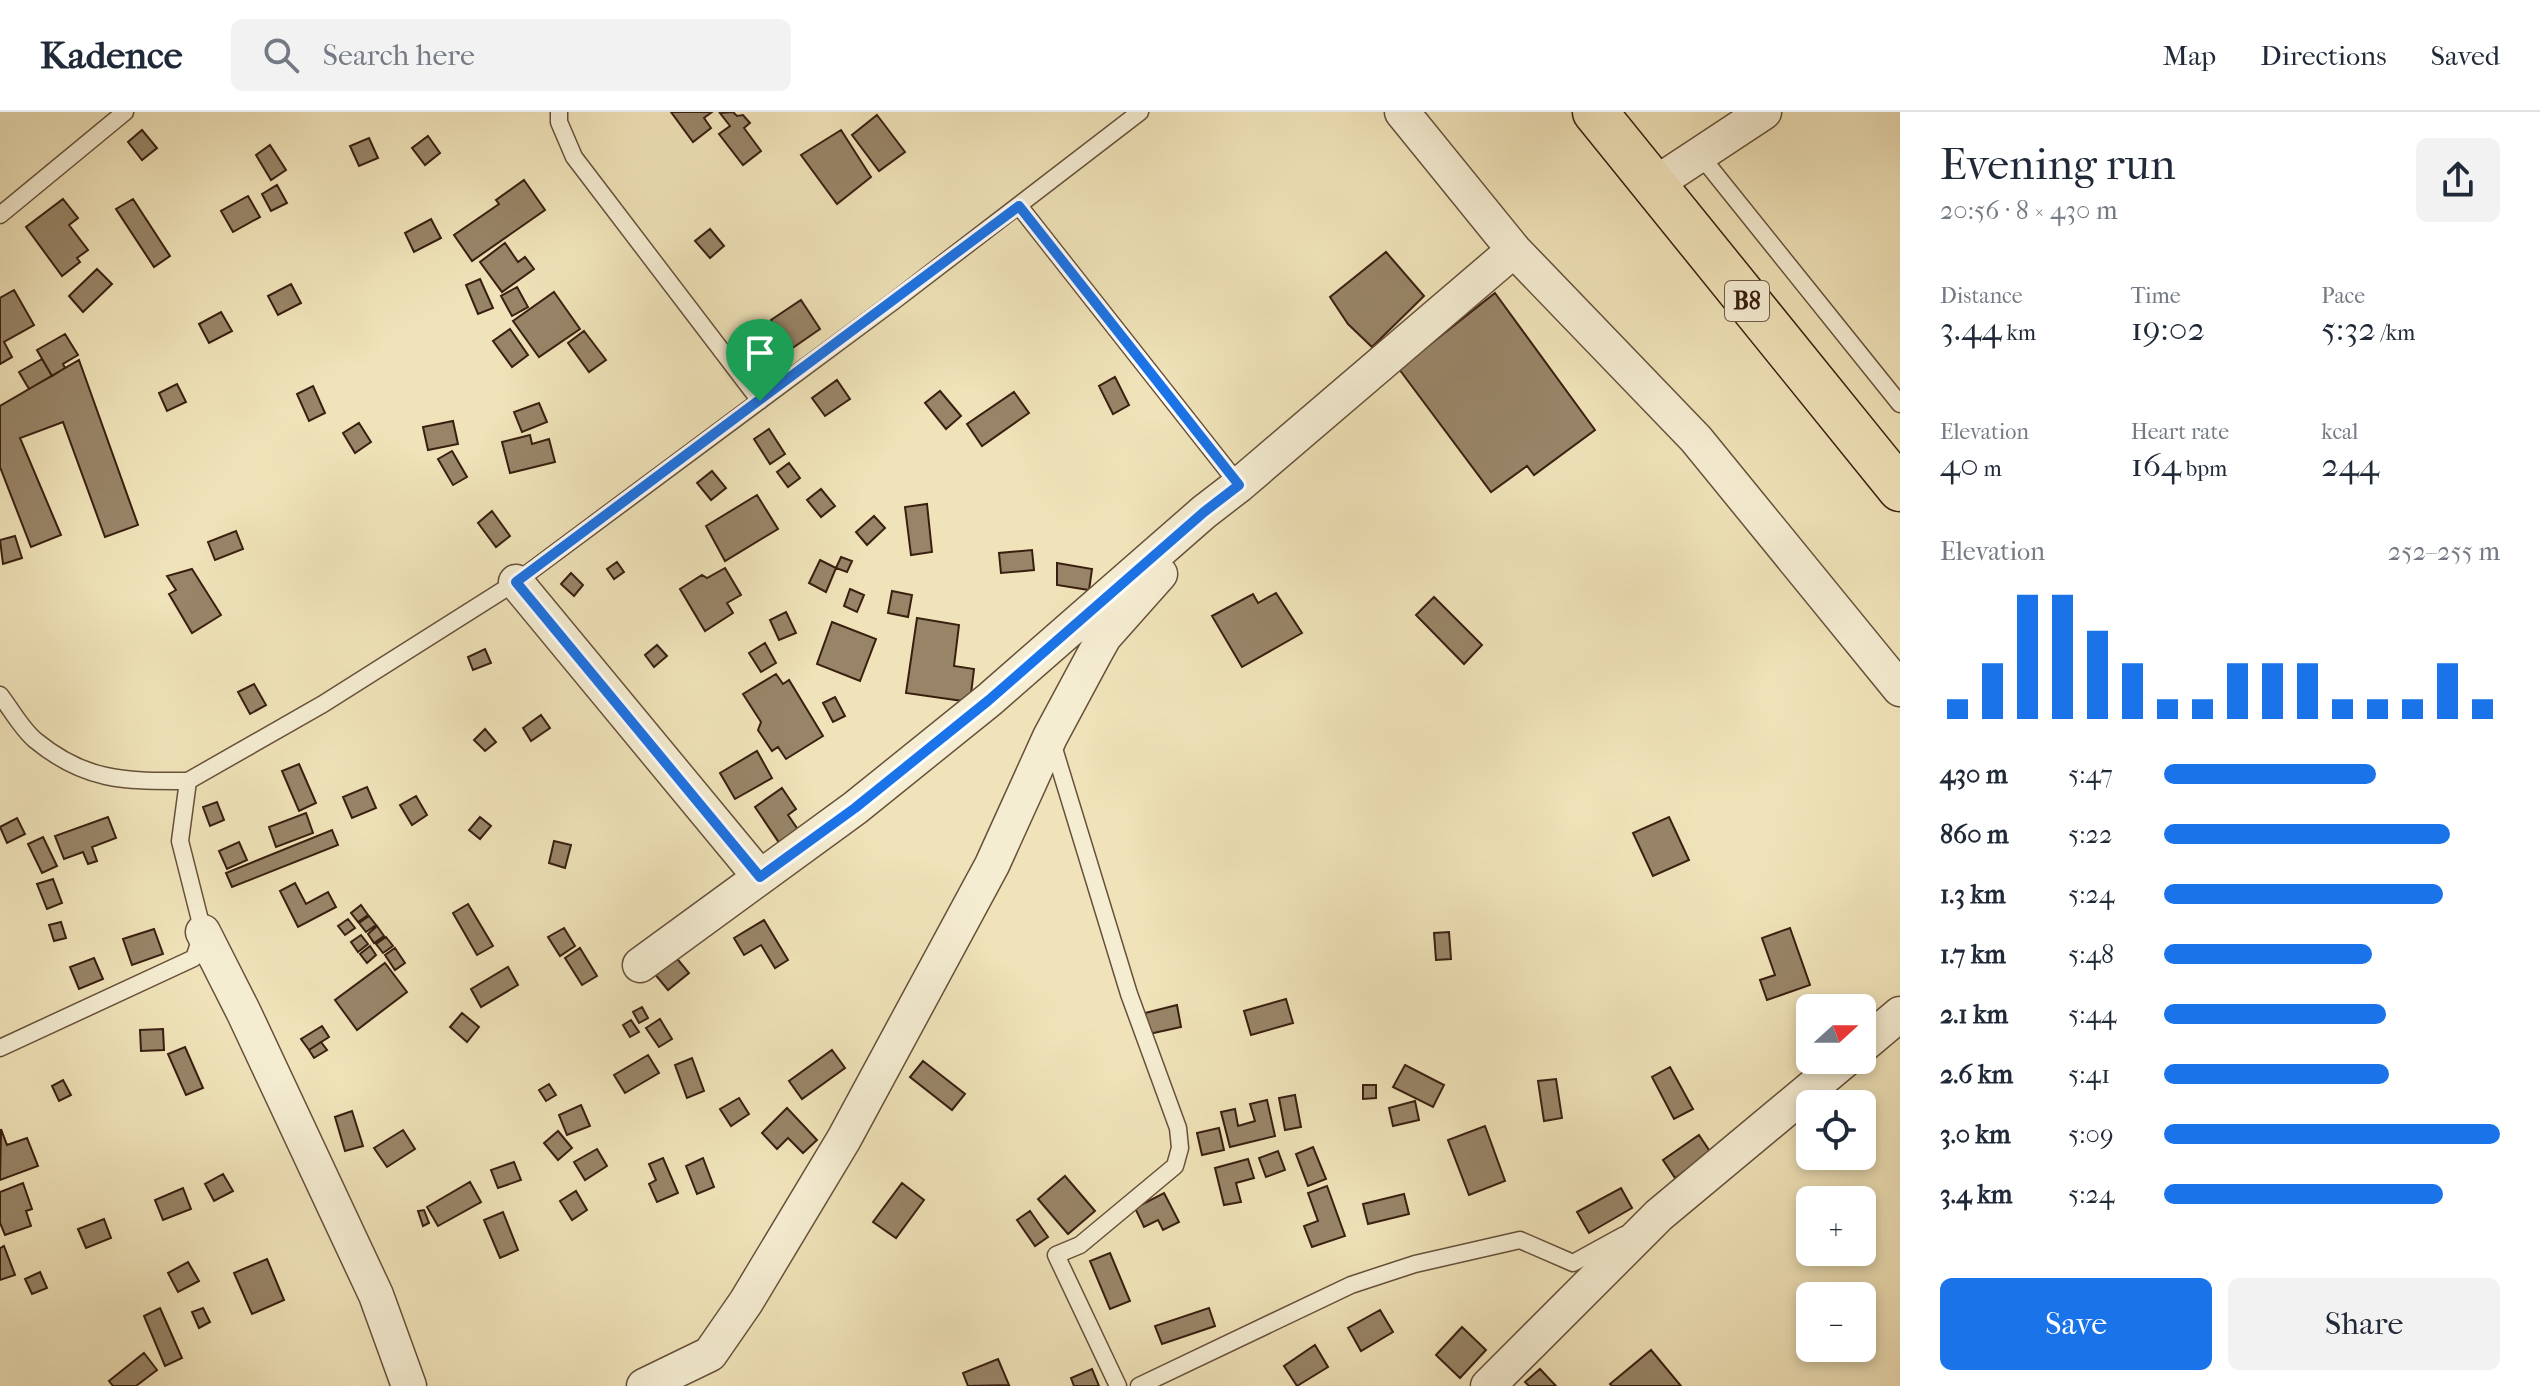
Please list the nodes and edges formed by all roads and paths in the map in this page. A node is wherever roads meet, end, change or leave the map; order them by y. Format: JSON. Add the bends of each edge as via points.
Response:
{"nodes":[{"id":1,"x":125,"y":112,"type":"edge"},
{"id":2,"x":559,"y":112,"type":"edge"},
{"id":3,"x":1140,"y":112,"type":"edge"},
{"id":4,"x":1402,"y":112,"type":"edge"},
{"id":5,"x":1595,"y":112,"type":"edge"},
{"id":6,"x":1764,"y":112,"type":"edge"},
{"id":7,"x":1700,"y":155,"type":"junction"},
{"id":8,"x":1652,"y":186,"type":"junction"},
{"id":9,"x":1019,"y":206,"type":"junction"},
{"id":10,"x":0,"y":215,"type":"edge"},
{"id":11,"x":1514,"y":250,"type":"junction"},
{"id":12,"x":760,"y":401,"type":"junction"},
{"id":13,"x":1900,"y":404,"type":"edge"},
{"id":14,"x":1239,"y":485,"type":"junction"},
{"id":15,"x":1900,"y":489,"type":"edge"},
{"id":16,"x":1204,"y":512,"type":"junction"},
{"id":17,"x":516,"y":582,"type":"junction"},
{"id":18,"x":1900,"y":689,"type":"edge"},
{"id":19,"x":0,"y":695,"type":"edge"},
{"id":20,"x":1050,"y":737,"type":"junction"},
{"id":21,"x":188,"y":781,"type":"junction"},
{"id":22,"x":760,"y":877,"type":"junction"},
{"id":23,"x":203,"y":932,"type":"junction"},
{"id":24,"x":640,"y":965,"type":"dead end"},
{"id":25,"x":1900,"y":1014,"type":"edge"},
{"id":26,"x":1876,"y":1034,"type":"edge"},
{"id":27,"x":0,"y":1048,"type":"edge"},
{"id":28,"x":1828,"y":1074,"type":"edge"},
{"id":29,"x":1659,"y":1215,"type":"junction"},
{"id":30,"x":409,"y":1386,"type":"edge"},
{"id":31,"x":644,"y":1386,"type":"edge"},
{"id":32,"x":1118,"y":1386,"type":"edge"},
{"id":33,"x":1139,"y":1386,"type":"edge"},
{"id":34,"x":1488,"y":1386,"type":"edge"}],
"edges":[{"from":1,"to":10,"type":"lane"},
{"from":2,"to":12,"type":"lane","via":[[574,157]]},
{"from":3,"to":9,"type":"lane"},
{"from":4,"to":11,"type":"street"},
{"from":5,"to":8,"type":"highway","number":"B8"},
{"from":6,"to":7,"type":"street"},
{"from":7,"to":8,"type":"street"},
{"from":7,"to":13,"type":"lane"},
{"from":8,"to":15,"type":"highway","number":"B8"},
{"from":9,"to":12,"type":"lane"},
{"from":9,"to":14,"type":"lane"},
{"from":11,"to":14,"type":"street"},
{"from":11,"to":18,"type":"street","via":[[1696,439]]},
{"from":12,"to":17,"type":"lane"},
{"from":14,"to":16,"type":"street"},
{"from":16,"to":20,"type":"street","via":[[1154,582],[1104,637]]},
{"from":16,"to":22,"type":"street","via":[[989,700]]},
{"from":17,"to":21,"type":"lane","via":[[323,704]]},
{"from":17,"to":22,"type":"street"},
{"from":19,"to":21,"type":"lane","via":[[33,738],[76,768],[124,781]]},
{"from":20,"to":31,"type":"street","via":[[992,865],[844,1139],[746,1302],[710,1354]]},
{"from":20,"to":32,"type":"lane","via":[[1129,994],[1178,1128],[1175,1166],[1080,1245],[1056,1255]]},
{"from":21,"to":23,"type":"lane","via":[[180,841]]},
{"from":22,"to":24,"type":"street"},
{"from":23,"to":27,"type":"lane","via":[[194,958]]},
{"from":23,"to":30,"type":"street","via":[[376,1295]]},
{"from":25,"to":26,"type":"street"},
{"from":28,"to":29,"type":"street"},
{"from":29,"to":33,"type":"lane","via":[[1573,1263],[1520,1240],[1402,1268],[1351,1285]]},
{"from":29,"to":34,"type":"street"}]}
